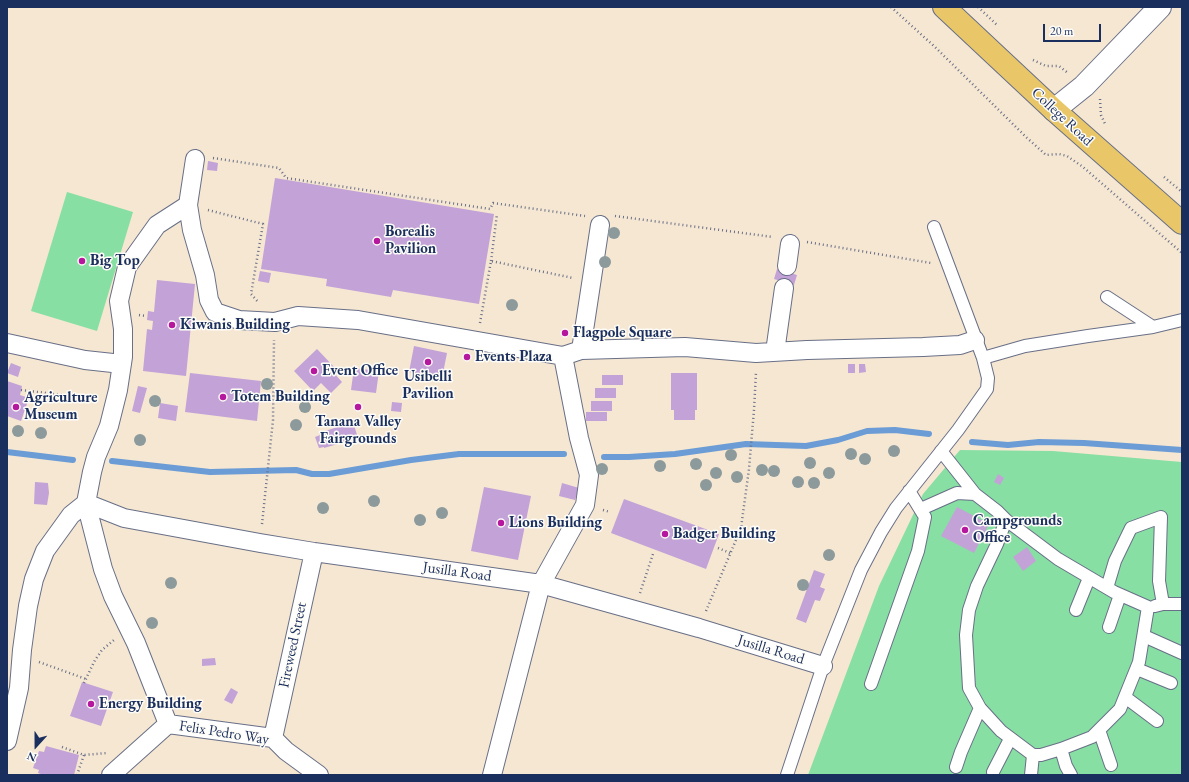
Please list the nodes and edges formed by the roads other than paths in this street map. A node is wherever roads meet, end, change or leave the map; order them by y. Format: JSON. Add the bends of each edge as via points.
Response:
{"nodes":[{"id":1,"x":944,"y":7,"type":"edge"},
{"id":2,"x":1160,"y":7,"type":"edge"},
{"id":3,"x":1054,"y":110,"type":"junction"},
{"id":4,"x":203,"y":158,"type":"road end"},
{"id":5,"x":188,"y":205,"type":"junction"},
{"id":6,"x":600,"y":222,"type":"road end"},
{"id":7,"x":1182,"y":223,"type":"edge"},
{"id":8,"x":934,"y":227,"type":"dead end"},
{"id":9,"x":790,"y":241,"type":"road end"},
{"id":10,"x":787,"y":266,"type":"dead end"},
{"id":11,"x":784,"y":288,"type":"dead end"},
{"id":12,"x":1107,"y":297,"type":"dead end"},
{"id":13,"x":1182,"y":320,"type":"edge"},
{"id":14,"x":1153,"y":327,"type":"junction"},
{"id":15,"x":976,"y":340,"type":"junction"},
{"id":16,"x":7,"y":343,"type":"edge"},
{"id":17,"x":581,"y":350,"type":"junction"},
{"id":18,"x":775,"y":352,"type":"junction"},
{"id":19,"x":563,"y":356,"type":"junction"},
{"id":20,"x":983,"y":358,"type":"junction"},
{"id":21,"x":122,"y":364,"type":"junction"},
{"id":22,"x":941,"y":451,"type":"junction"},
{"id":23,"x":909,"y":491,"type":"junction"},
{"id":24,"x":975,"y":494,"type":"junction"},
{"id":25,"x":86,"y":503,"type":"junction"},
{"id":26,"x":921,"y":509,"type":"junction"},
{"id":27,"x":1006,"y":520,"type":"junction"},
{"id":28,"x":314,"y":552,"type":"junction"},
{"id":29,"x":1089,"y":578,"type":"junction"},
{"id":30,"x":541,"y":584,"type":"junction"},
{"id":31,"x":1107,"y":588,"type":"junction"},
{"id":32,"x":1120,"y":595,"type":"junction"},
{"id":33,"x":1163,"y":604,"type":"junction"},
{"id":34,"x":1182,"y":604,"type":"edge"},
{"id":35,"x":1148,"y":607,"type":"junction"},
{"id":36,"x":1076,"y":610,"type":"dead end"},
{"id":37,"x":1109,"y":627,"type":"dead end"},
{"id":38,"x":1144,"y":636,"type":"junction"},
{"id":39,"x":1182,"y":653,"type":"edge"},
{"id":40,"x":824,"y":666,"type":"junction"},
{"id":41,"x":1136,"y":669,"type":"junction"},
{"id":42,"x":1171,"y":683,"type":"dead end"},
{"id":43,"x":871,"y":684,"type":"dead end"},
{"id":44,"x":1125,"y":697,"type":"junction"},
{"id":45,"x":980,"y":708,"type":"junction"},
{"id":46,"x":1157,"y":721,"type":"dead end"},
{"id":47,"x":168,"y":724,"type":"junction"},
{"id":48,"x":1099,"y":730,"type":"junction"},
{"id":49,"x":273,"y":738,"type":"junction"},
{"id":50,"x":1010,"y":739,"type":"junction"},
{"id":51,"x":7,"y":741,"type":"edge"},
{"id":52,"x":1061,"y":749,"type":"junction"},
{"id":53,"x":1033,"y":755,"type":"junction"},
{"id":54,"x":1111,"y":765,"type":"dead end"},
{"id":55,"x":956,"y":767,"type":"dead end"},
{"id":56,"x":993,"y":772,"type":"dead end"},
{"id":57,"x":111,"y":775,"type":"edge"},
{"id":58,"x":320,"y":775,"type":"edge"},
{"id":59,"x":492,"y":775,"type":"edge"},
{"id":60,"x":787,"y":775,"type":"edge"},
{"id":61,"x":1031,"y":775,"type":"edge"},
{"id":62,"x":1071,"y":775,"type":"edge"}],
"edges":[{"from":1,"to":3,"type":"main road","name":"College Road"},
{"from":2,"to":3,"type":"street","via":[[1084,86]]},
{"from":3,"to":7,"type":"main road","name":"College Road"},
{"from":4,"to":5,"type":"street"},
{"from":5,"to":19,"type":"street","via":[[209,300],[215,312],[239,320],[275,322],[298,316],[358,320]]},
{"from":5,"to":21,"type":"street","via":[[157,226],[127,267],[119,301],[123,329]]},
{"from":6,"to":17,"type":"street"},
{"from":8,"to":15,"type":"lane"},
{"from":9,"to":10,"type":"street"},
{"from":11,"to":18,"type":"street"},
{"from":12,"to":14,"type":"lane"},
{"from":13,"to":14,"type":"lane"},
{"from":14,"to":20,"type":"lane","via":[[1025,346]]},
{"from":15,"to":18,"type":"street","via":[[923,347]]},
{"from":15,"to":20,"type":"lane"},
{"from":16,"to":21,"type":"street","via":[[85,360]]},
{"from":17,"to":18,"type":"street","via":[[686,348]]},
{"from":17,"to":19,"type":"street"},
{"from":19,"to":30,"type":"street","via":[[578,438],[589,476],[585,504]]},
{"from":20,"to":22,"type":"lane","via":[[988,378],[987,388]]},
{"from":21,"to":25,"type":"street","via":[[116,401],[96,457]]},
{"from":22,"to":23,"type":"lane"},
{"from":22,"to":24,"type":"lane"},
{"from":23,"to":26,"type":"lane"},
{"from":23,"to":40,"type":"lane","via":[[881,532],[861,570]]},
{"from":24,"to":26,"type":"lane","via":[[957,493]]},
{"from":24,"to":27,"type":"lane"},
{"from":25,"to":28,"type":"street","name":"Jusilla Road","via":[[124,518]]},
{"from":25,"to":47,"type":"street","via":[[103,569],[113,596],[131,632]]},
{"from":25,"to":51,"type":"street","via":[[71,514],[45,551],[34,579],[21,656],[19,688]]},
{"from":26,"to":43,"type":"lane","via":[[925,517],[918,551]]},
{"from":27,"to":29,"type":"lane","via":[[1058,560]]},
{"from":27,"to":45,"type":"lane","via":[[969,610],[966,635],[969,688]]},
{"from":28,"to":30,"type":"street","name":"Jusilla Road"},
{"from":28,"to":49,"type":"street","name":"Fireweed Street"},
{"from":29,"to":31,"type":"lane"},
{"from":29,"to":36,"type":"lane"},
{"from":30,"to":40,"type":"street","name":"Jusilla Road"},
{"from":30,"to":59,"type":"street"},
{"from":31,"to":32,"type":"lane"},
{"from":31,"to":33,"type":"lane","via":[[1131,528],[1161,517],[1159,581]]},
{"from":32,"to":35,"type":"lane"},
{"from":32,"to":37,"type":"lane"},
{"from":33,"to":34,"type":"lane"},
{"from":33,"to":35,"type":"lane"},
{"from":35,"to":38,"type":"lane"},
{"from":38,"to":39,"type":"lane"},
{"from":38,"to":41,"type":"lane"},
{"from":40,"to":60,"type":"lane"},
{"from":41,"to":42,"type":"lane"},
{"from":41,"to":44,"type":"lane"},
{"from":44,"to":46,"type":"lane"},
{"from":44,"to":48,"type":"lane","via":[[1120,709]]},
{"from":45,"to":50,"type":"lane"},
{"from":45,"to":55,"type":"lane"},
{"from":47,"to":49,"type":"street","name":"Felix Pedro Way"},
{"from":47,"to":57,"type":"street","name":"Felix Pedro Way"},
{"from":48,"to":52,"type":"lane","via":[[1092,737]]},
{"from":48,"to":54,"type":"lane"},
{"from":49,"to":58,"type":"street","name":"Felix Pedro Way","via":[[286,751]]},
{"from":50,"to":53,"type":"lane"},
{"from":50,"to":56,"type":"lane"},
{"from":52,"to":53,"type":"lane"},
{"from":52,"to":62,"type":"lane"},
{"from":53,"to":61,"type":"lane"}]}
